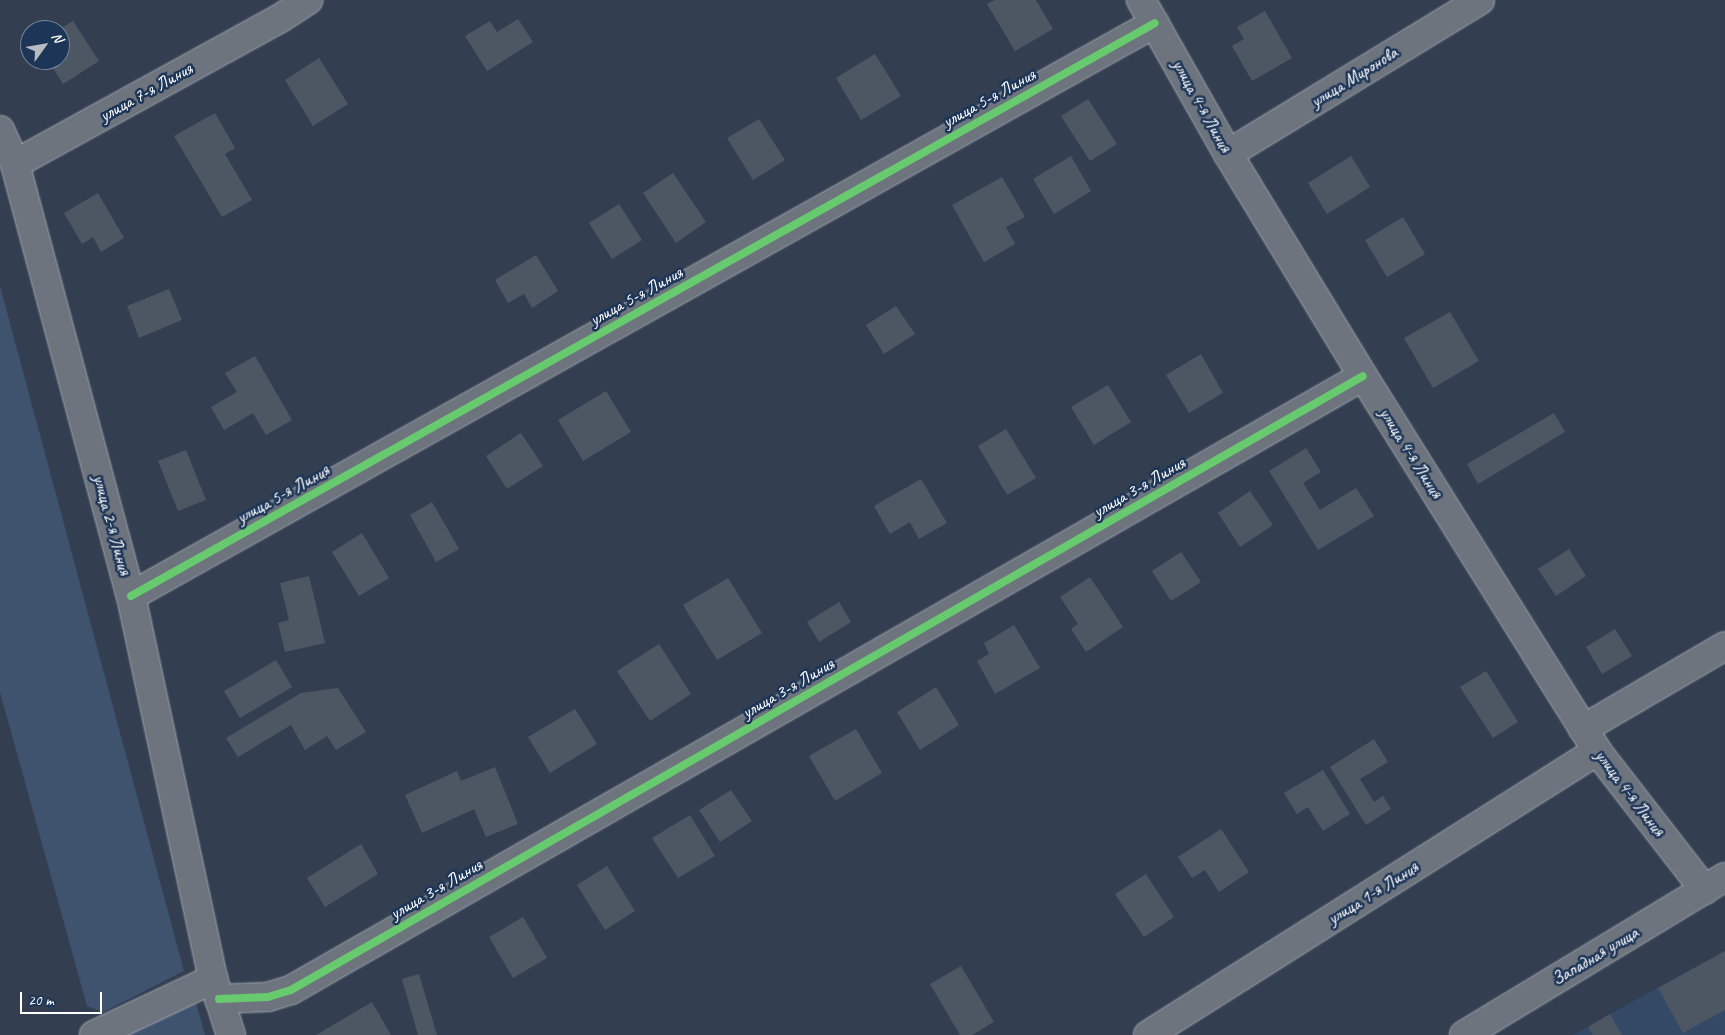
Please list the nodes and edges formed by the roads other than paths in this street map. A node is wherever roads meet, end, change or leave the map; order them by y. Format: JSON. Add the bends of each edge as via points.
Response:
{"nodes":[{"id":1,"x":308,"y":0,"type":"edge"},
{"id":2,"x":1480,"y":0,"type":"edge"},
{"id":3,"x":1148,"y":11,"type":"edge"},
{"id":4,"x":0,"y":130,"type":"edge"},
{"id":5,"x":1228,"y":154,"type":"junction"},
{"id":6,"x":14,"y":164,"type":"junction"},
{"id":7,"x":1363,"y":376,"type":"junction"},
{"id":8,"x":132,"y":596,"type":"junction"},
{"id":9,"x":1725,"y":646,"type":"edge"},
{"id":10,"x":1590,"y":740,"type":"junction"},
{"id":11,"x":1715,"y":883,"type":"edge"},
{"id":12,"x":216,"y":989,"type":"junction"},
{"id":13,"x":94,"y":1035,"type":"edge"},
{"id":14,"x":231,"y":1035,"type":"edge"},
{"id":15,"x":1148,"y":1035,"type":"edge"},
{"id":16,"x":1464,"y":1035,"type":"edge"}],
"edges":[{"from":1,"to":6,"type":"street","name":"улица 7-я Линия"},
{"from":2,"to":5,"type":"street","name":"улица Миронова"},
{"from":3,"to":5,"type":"street","name":"улица 4-я Линия"},
{"from":3,"to":8,"type":"street","name":"улица 5-я Линия"},
{"from":4,"to":6,"type":"street"},
{"from":5,"to":7,"type":"street","name":"улица 4-я Линия"},
{"from":6,"to":8,"type":"street","name":"улица 2-я Линия"},
{"from":7,"to":10,"type":"street","name":"улица 4-я Линия"},
{"from":7,"to":12,"type":"street","name":"улица 3-я Линия","via":[[291,990],[268,997]]},
{"from":8,"to":12,"type":"street","name":"улица 2-я Линия"},
{"from":9,"to":10,"type":"street","name":"улица 1-я Линия"},
{"from":10,"to":11,"type":"street","name":"улица 4-я Линия"},
{"from":10,"to":15,"type":"street","name":"улица 1-я Линия"},
{"from":11,"to":16,"type":"street","name":"Западная улица"},
{"from":12,"to":13,"type":"street","name":"улица 3-я Линия"},
{"from":12,"to":14,"type":"street","name":"улица 2-я Линия"}]}
